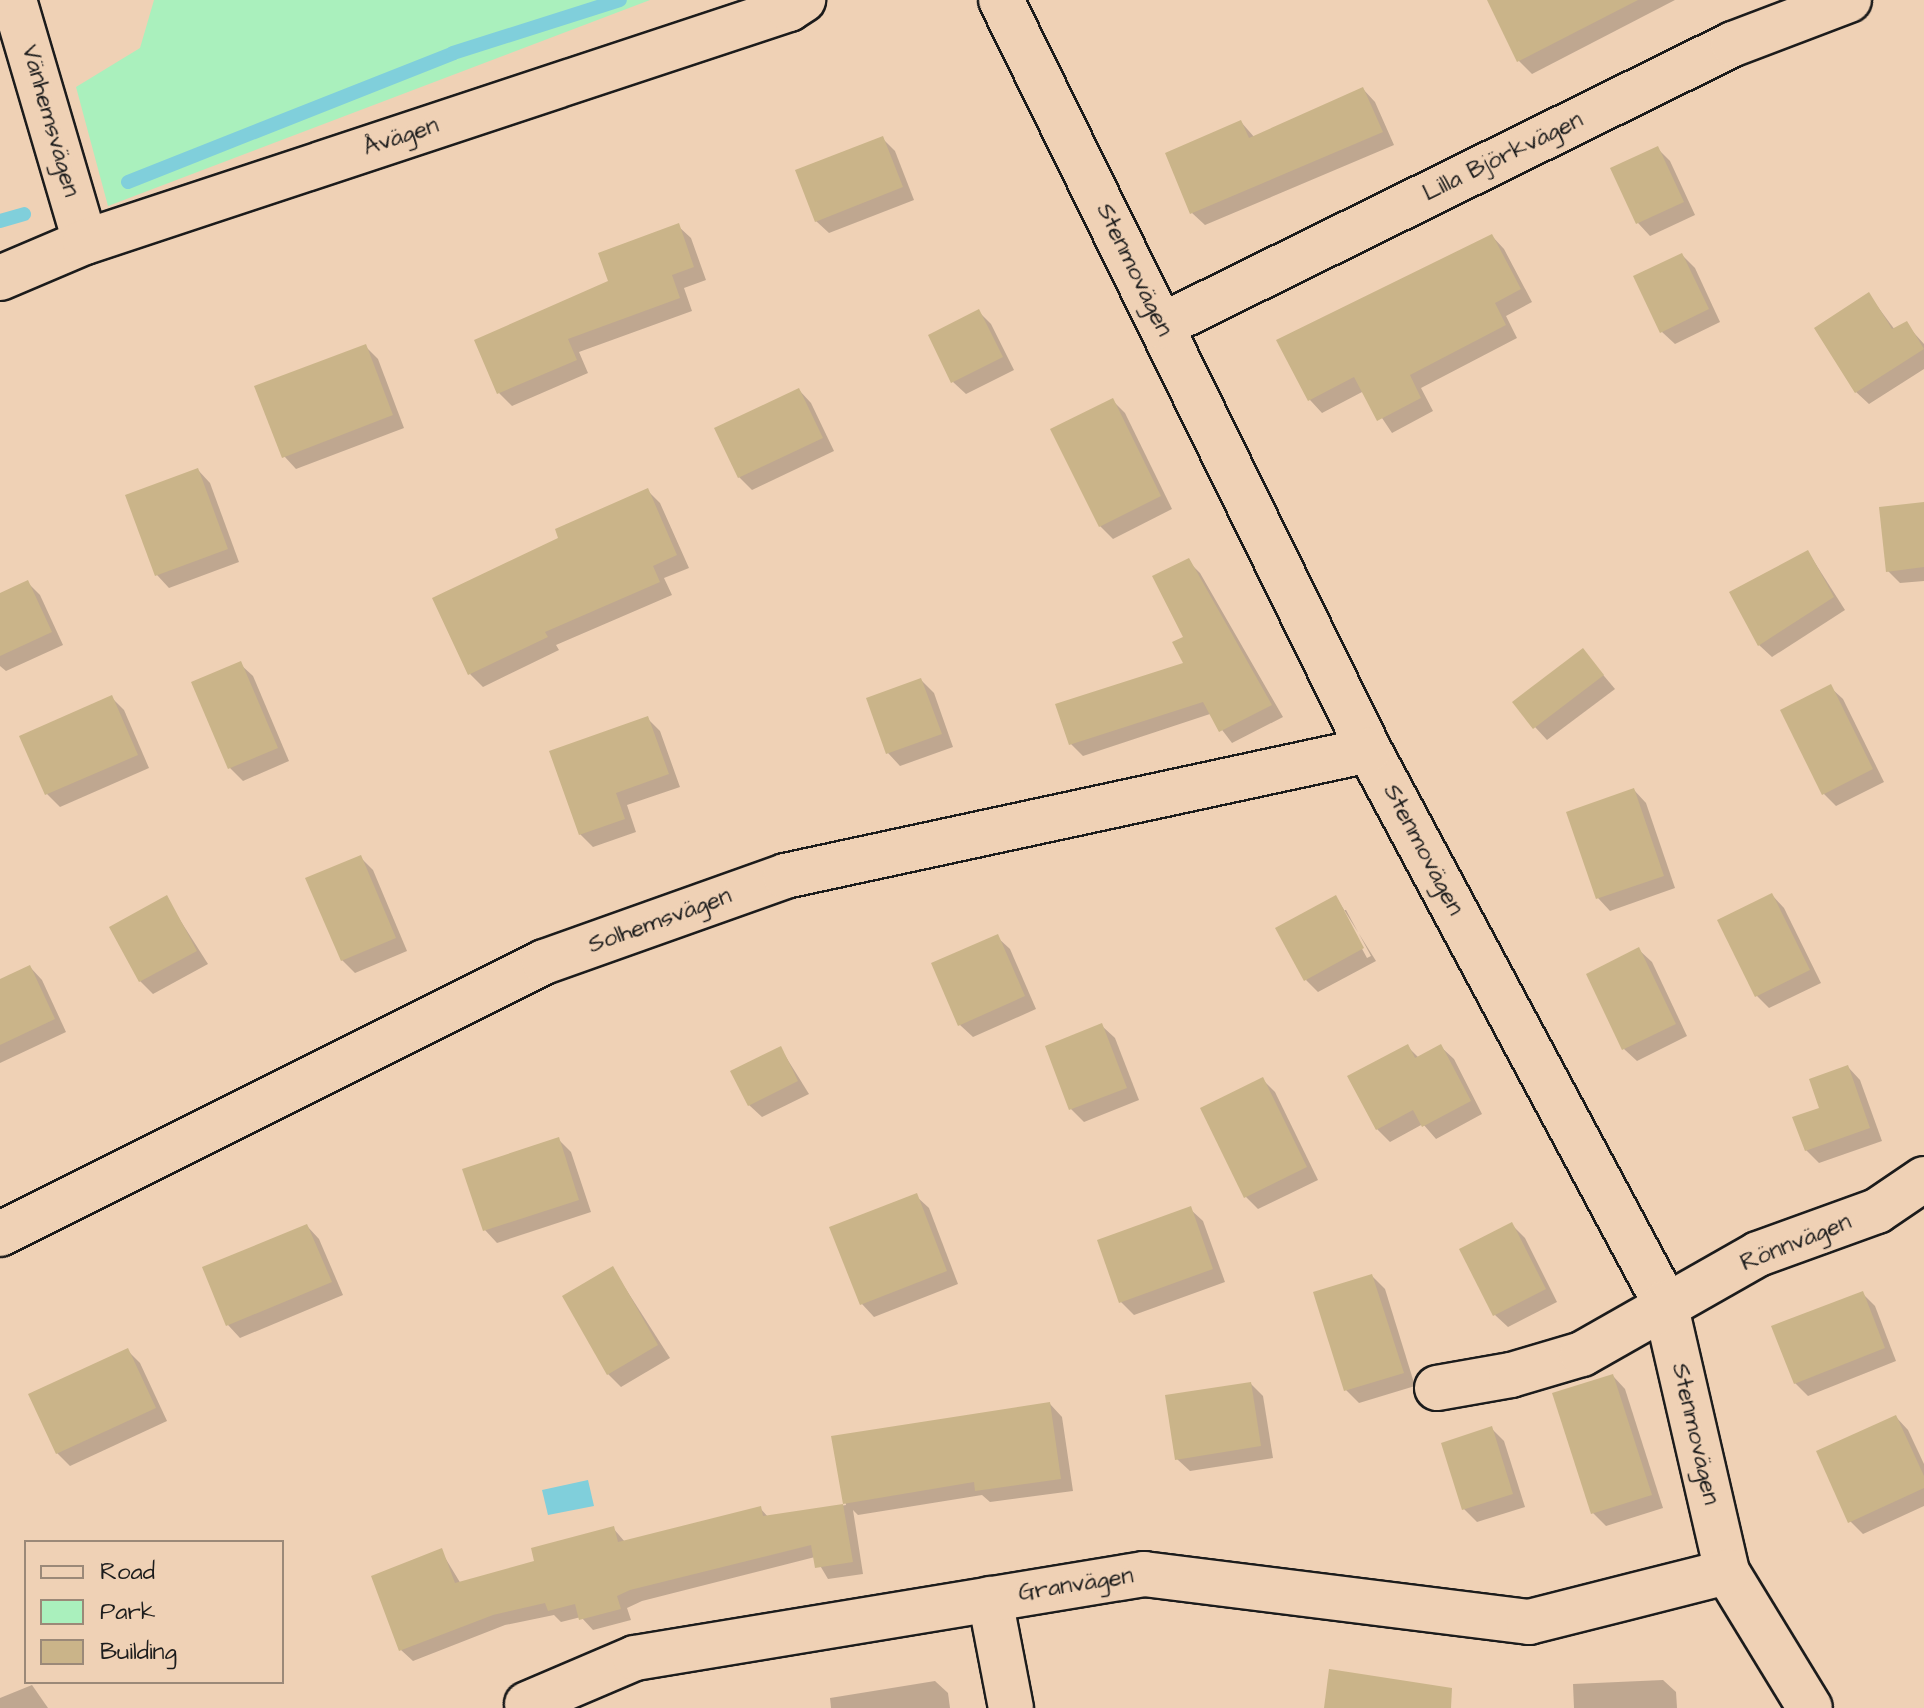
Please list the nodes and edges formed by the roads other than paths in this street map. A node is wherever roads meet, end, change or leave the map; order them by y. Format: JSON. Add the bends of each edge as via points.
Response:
{"nodes":[{"id":1,"x":14,"y":0,"type":"edge"},
{"id":2,"x":803,"y":0,"type":"edge"},
{"id":3,"x":1001,"y":0,"type":"edge"},
{"id":4,"x":1849,"y":0,"type":"edge"},
{"id":5,"x":85,"y":242,"type":"junction"},
{"id":6,"x":0,"y":278,"type":"edge"},
{"id":7,"x":1161,"y":326,"type":"junction"},
{"id":8,"x":1369,"y":750,"type":"junction"},
{"id":9,"x":1924,"y":1179,"type":"edge"},
{"id":10,"x":0,"y":1234,"type":"edge"},
{"id":11,"x":1665,"y":1303,"type":"junction"},
{"id":12,"x":1437,"y":1388,"type":"dead end"},
{"id":13,"x":1727,"y":1572,"type":"junction"},
{"id":14,"x":990,"y":1599,"type":"junction"},
{"id":15,"x":527,"y":1704,"type":"dead end"},
{"id":16,"x":1011,"y":1708,"type":"edge"},
{"id":17,"x":1810,"y":1708,"type":"edge"}],
"edges":[{"from":1,"to":5,"type":"street","name":"Vänhemsvägen"},
{"from":2,"to":5,"type":"street","name":"Åvägen","via":[[775,14]]},
{"from":3,"to":7,"type":"street","name":"Stenmovägen"},
{"from":4,"to":7,"type":"street","name":"Lilla Björkvägen","via":[[1733,44]]},
{"from":5,"to":6,"type":"street","name":"Åvägen"},
{"from":7,"to":8,"type":"street","name":"Stenmovägen"},
{"from":8,"to":10,"type":"street","name":"Solhemsvägen","via":[[757,886],[544,962]]},
{"from":8,"to":11,"type":"street","name":"Stenmovägen"},
{"from":9,"to":11,"type":"street","name":"Rönnvägen","via":[[1877,1211],[1758,1254]]},
{"from":11,"to":12,"type":"street","name":"Rönnvägen","via":[[1582,1354],[1511,1375]]},
{"from":11,"to":13,"type":"street","name":"Stenmovägen"},
{"from":13,"to":14,"type":"street","name":"Granvägen","via":[[1529,1622],[1144,1574]]},
{"from":13,"to":17,"type":"street","name":"Stenmovägen"},
{"from":14,"to":15,"type":"street","name":"Granvägen","via":[[635,1658]]},
{"from":14,"to":16,"type":"street"}]}
